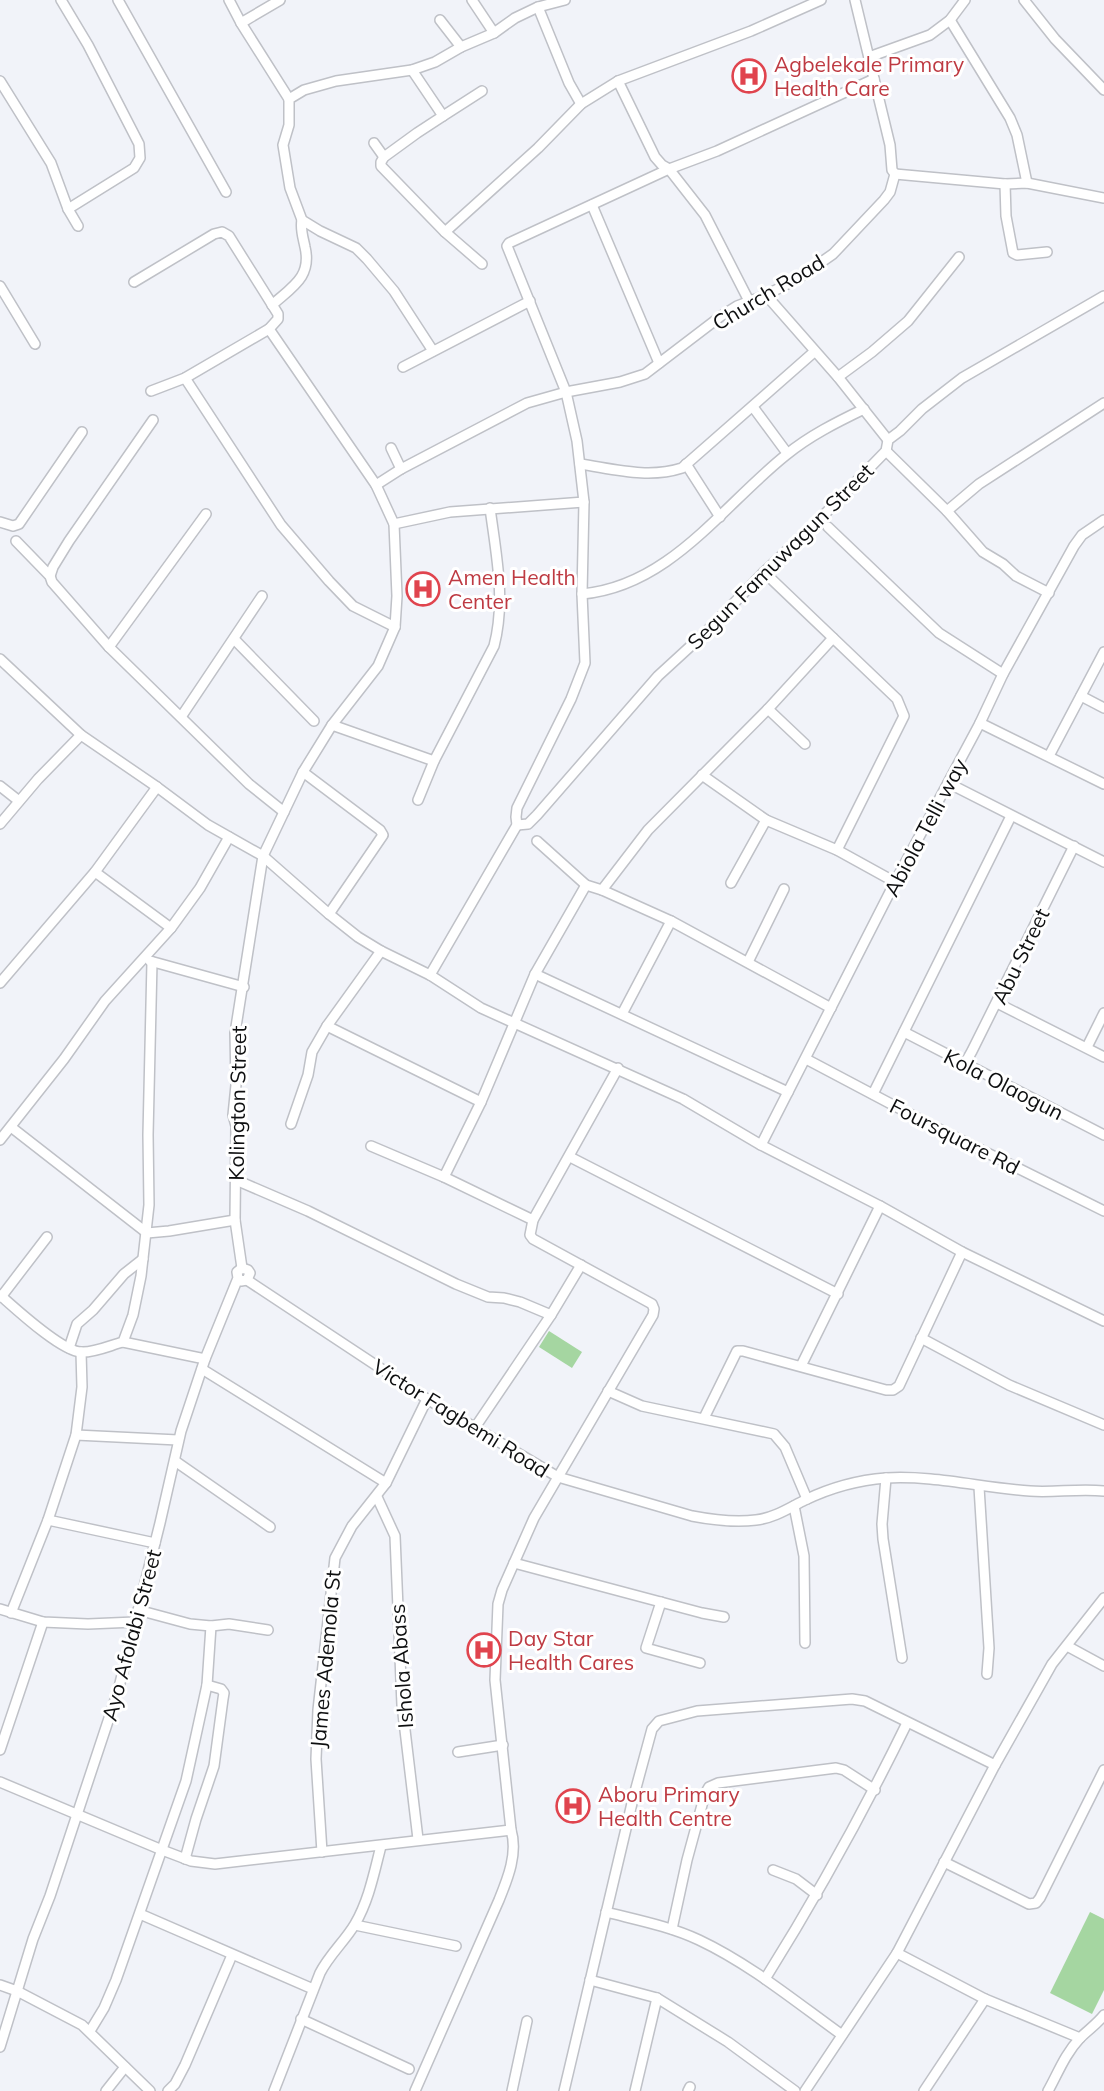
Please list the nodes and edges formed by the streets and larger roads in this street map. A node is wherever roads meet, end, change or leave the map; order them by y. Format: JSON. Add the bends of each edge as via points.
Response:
{"nodes":[{"id":1,"x":61,"y":0,"type":"edge"},
{"id":2,"x":118,"y":0,"type":"edge"},
{"id":3,"x":229,"y":0,"type":"edge"},
{"id":4,"x":280,"y":0,"type":"edge"},
{"id":5,"x":472,"y":0,"type":"edge"},
{"id":6,"x":565,"y":0,"type":"edge"},
{"id":7,"x":821,"y":0,"type":"edge"},
{"id":8,"x":855,"y":0,"type":"edge"},
{"id":9,"x":965,"y":0,"type":"edge"},
{"id":10,"x":1024,"y":0,"type":"edge"},
{"id":11,"x":538,"y":7,"type":"junction"},
{"id":12,"x":440,"y":20,"type":"dead end"},
{"id":13,"x":950,"y":20,"type":"junction"},
{"id":14,"x":241,"y":23,"type":"junction"},
{"id":15,"x":494,"y":33,"type":"junction"},
{"id":16,"x":461,"y":47,"type":"junction"},
{"id":17,"x":869,"y":57,"type":"junction"},
{"id":18,"x":412,"y":70,"type":"junction"},
{"id":19,"x":874,"y":79,"type":"junction"},
{"id":20,"x":0,"y":81,"type":"edge"},
{"id":21,"x":618,"y":81,"type":"junction"},
{"id":22,"x":1104,"y":90,"type":"edge"},
{"id":23,"x":482,"y":91,"type":"dead end"},
{"id":24,"x":289,"y":99,"type":"junction"},
{"id":25,"x":581,"y":104,"type":"junction"},
{"id":26,"x":443,"y":116,"type":"junction"},
{"id":27,"x":374,"y":143,"type":"dead end"},
{"id":28,"x":384,"y":157,"type":"junction"},
{"id":29,"x":669,"y":169,"type":"junction"},
{"id":30,"x":895,"y":174,"type":"junction"},
{"id":31,"x":1027,"y":183,"type":"junction"},
{"id":32,"x":1005,"y":184,"type":"junction"},
{"id":33,"x":226,"y":192,"type":"dead end"},
{"id":34,"x":1104,"y":198,"type":"edge"},
{"id":35,"x":592,"y":205,"type":"junction"},
{"id":36,"x":68,"y":209,"type":"junction"},
{"id":37,"x":302,"y":219,"type":"junction"},
{"id":38,"x":78,"y":226,"type":"dead end"},
{"id":39,"x":445,"y":232,"type":"junction"},
{"id":40,"x":1046,"y":252,"type":"dead end"},
{"id":41,"x":959,"y":257,"type":"dead end"},
{"id":42,"x":482,"y":264,"type":"dead end"},
{"id":43,"x":134,"y":282,"type":"dead end"},
{"id":44,"x":0,"y":286,"type":"edge"},
{"id":45,"x":766,"y":295,"type":"junction"},
{"id":46,"x":1104,"y":296,"type":"edge"},
{"id":47,"x":749,"y":301,"type":"junction"},
{"id":48,"x":530,"y":302,"type":"junction"},
{"id":49,"x":272,"y":305,"type":"junction"},
{"id":50,"x":269,"y":329,"type":"junction"},
{"id":51,"x":35,"y":344,"type":"dead end"},
{"id":52,"x":432,"y":351,"type":"junction"},
{"id":53,"x":814,"y":352,"type":"junction"},
{"id":54,"x":659,"y":363,"type":"junction"},
{"id":55,"x":403,"y":367,"type":"dead end"},
{"id":56,"x":838,"y":377,"type":"junction"},
{"id":57,"x":185,"y":378,"type":"junction"},
{"id":58,"x":151,"y":391,"type":"dead end"},
{"id":59,"x":566,"y":392,"type":"junction"},
{"id":60,"x":1104,"y":403,"type":"edge"},
{"id":61,"x":753,"y":407,"type":"junction"},
{"id":62,"x":864,"y":409,"type":"junction"},
{"id":63,"x":153,"y":420,"type":"dead end"},
{"id":64,"x":82,"y":432,"type":"dead end"},
{"id":65,"x":888,"y":440,"type":"junction"},
{"id":66,"x":391,"y":448,"type":"dead end"},
{"id":67,"x":886,"y":451,"type":"junction"},
{"id":68,"x":787,"y":453,"type":"junction"},
{"id":69,"x":580,"y":464,"type":"junction"},
{"id":70,"x":686,"y":464,"type":"junction"},
{"id":71,"x":401,"y":468,"type":"junction"},
{"id":72,"x":376,"y":485,"type":"junction"},
{"id":73,"x":584,"y":502,"type":"junction"},
{"id":74,"x":490,"y":508,"type":"junction"},
{"id":75,"x":947,"y":511,"type":"junction"},
{"id":76,"x":206,"y":514,"type":"dead end"},
{"id":77,"x":720,"y":517,"type":"junction"},
{"id":78,"x":1104,"y":520,"type":"edge"},
{"id":79,"x":0,"y":522,"type":"edge"},
{"id":80,"x":394,"y":524,"type":"junction"},
{"id":81,"x":828,"y":527,"type":"dead end"},
{"id":82,"x":16,"y":541,"type":"dead end"},
{"id":83,"x":764,"y":572,"type":"junction"},
{"id":84,"x":50,"y":576,"type":"junction"},
{"id":85,"x":1049,"y":593,"type":"junction"},
{"id":86,"x":582,"y":594,"type":"junction"},
{"id":87,"x":262,"y":596,"type":"dead end"},
{"id":88,"x":395,"y":626,"type":"junction"},
{"id":89,"x":833,"y":638,"type":"junction"},
{"id":90,"x":234,"y":639,"type":"junction"},
{"id":91,"x":109,"y":647,"type":"junction"},
{"id":92,"x":1104,"y":652,"type":"edge"},
{"id":93,"x":0,"y":659,"type":"edge"},
{"id":94,"x":1003,"y":674,"type":"junction"},
{"id":95,"x":1081,"y":696,"type":"junction"},
{"id":96,"x":1104,"y":708,"type":"edge"},
{"id":97,"x":768,"y":709,"type":"junction"},
{"id":98,"x":181,"y":718,"type":"junction"},
{"id":99,"x":314,"y":721,"type":"dead end"},
{"id":100,"x":980,"y":723,"type":"junction"},
{"id":101,"x":332,"y":725,"type":"junction"},
{"id":102,"x":80,"y":735,"type":"junction"},
{"id":103,"x":805,"y":744,"type":"dead end"},
{"id":104,"x":1049,"y":756,"type":"junction"},
{"id":105,"x":433,"y":761,"type":"junction"},
{"id":106,"x":303,"y":772,"type":"junction"},
{"id":107,"x":702,"y":775,"type":"junction"},
{"id":108,"x":948,"y":783,"type":"junction"},
{"id":109,"x":1104,"y":785,"type":"edge"},
{"id":110,"x":0,"y":786,"type":"edge"},
{"id":111,"x":157,"y":787,"type":"junction"},
{"id":112,"x":418,"y":800,"type":"dead end"},
{"id":113,"x":19,"y":801,"type":"junction"},
{"id":114,"x":284,"y":812,"type":"junction"},
{"id":115,"x":1011,"y":816,"type":"junction"},
{"id":116,"x":766,"y":820,"type":"junction"},
{"id":117,"x":0,"y":824,"type":"edge"},
{"id":118,"x":517,"y":825,"type":"junction"},
{"id":119,"x":229,"y":837,"type":"junction"},
{"id":120,"x":537,"y":841,"type":"dead end"},
{"id":121,"x":1074,"y":846,"type":"junction"},
{"id":122,"x":837,"y":850,"type":"junction"},
{"id":123,"x":263,"y":856,"type":"junction"},
{"id":124,"x":1104,"y":862,"type":"edge"},
{"id":125,"x":95,"y":872,"type":"junction"},
{"id":126,"x":895,"y":882,"type":"junction"},
{"id":127,"x":731,"y":883,"type":"dead end"},
{"id":128,"x":586,"y":885,"type":"junction"},
{"id":129,"x":784,"y":889,"type":"dead end"},
{"id":130,"x":602,"y":890,"type":"junction"},
{"id":131,"x":329,"y":914,"type":"junction"},
{"id":132,"x":671,"y":921,"type":"junction"},
{"id":133,"x":171,"y":928,"type":"junction"},
{"id":134,"x":381,"y":951,"type":"junction"},
{"id":135,"x":149,"y":960,"type":"junction"},
{"id":136,"x":748,"y":962,"type":"junction"},
{"id":137,"x":535,"y":974,"type":"junction"},
{"id":138,"x":430,"y":975,"type":"junction"},
{"id":139,"x":0,"y":983,"type":"edge"},
{"id":140,"x":244,"y":987,"type":"junction"},
{"id":141,"x":997,"y":1003,"type":"junction"},
{"id":142,"x":831,"y":1008,"type":"junction"},
{"id":143,"x":1104,"y":1013,"type":"edge"},
{"id":144,"x":622,"y":1014,"type":"junction"},
{"id":145,"x":515,"y":1022,"type":"junction"},
{"id":146,"x":327,"y":1026,"type":"junction"},
{"id":147,"x":904,"y":1032,"type":"junction"},
{"id":148,"x":1087,"y":1047,"type":"junction"},
{"id":149,"x":1104,"y":1057,"type":"edge"},
{"id":150,"x":806,"y":1059,"type":"junction"},
{"id":151,"x":961,"y":1062,"type":"junction"},
{"id":152,"x":618,"y":1069,"type":"junction"},
{"id":153,"x":788,"y":1092,"type":"junction"},
{"id":154,"x":873,"y":1094,"type":"junction"},
{"id":155,"x":481,"y":1102,"type":"junction"},
{"id":156,"x":291,"y":1124,"type":"dead end"},
{"id":157,"x":10,"y":1127,"type":"junction"},
{"id":158,"x":1104,"y":1135,"type":"edge"},
{"id":159,"x":0,"y":1140,"type":"edge"},
{"id":160,"x":761,"y":1145,"type":"junction"},
{"id":161,"x":371,"y":1146,"type":"dead end"},
{"id":162,"x":569,"y":1157,"type":"junction"},
{"id":163,"x":444,"y":1177,"type":"junction"},
{"id":164,"x":236,"y":1180,"type":"junction"},
{"id":165,"x":880,"y":1206,"type":"junction"},
{"id":166,"x":1104,"y":1211,"type":"edge"},
{"id":167,"x":234,"y":1220,"type":"junction"},
{"id":168,"x":533,"y":1220,"type":"junction"},
{"id":169,"x":146,"y":1233,"type":"junction"},
{"id":170,"x":47,"y":1237,"type":"dead end"},
{"id":171,"x":962,"y":1252,"type":"junction"},
{"id":172,"x":143,"y":1259,"type":"junction"},
{"id":173,"x":582,"y":1265,"type":"junction"},
{"id":174,"x":242,"y":1268,"type":"joint"},
{"id":175,"x":243,"y":1279,"type":"junction"},
{"id":176,"x":838,"y":1294,"type":"junction"},
{"id":177,"x":1,"y":1296,"type":"edge"},
{"id":178,"x":551,"y":1315,"type":"junction"},
{"id":179,"x":1104,"y":1321,"type":"edge"},
{"id":180,"x":921,"y":1338,"type":"junction"},
{"id":181,"x":123,"y":1342,"type":"junction"},
{"id":182,"x":69,"y":1348,"type":"junction"},
{"id":183,"x":81,"y":1352,"type":"junction"},
{"id":184,"x":205,"y":1359,"type":"junction"},
{"id":185,"x":802,"y":1366,"type":"junction"},
{"id":186,"x":202,"y":1369,"type":"junction"},
{"id":187,"x":608,"y":1391,"type":"junction"},
{"id":188,"x":427,"y":1399,"type":"junction"},
{"id":189,"x":704,"y":1418,"type":"junction"},
{"id":190,"x":1104,"y":1425,"type":"edge"},
{"id":191,"x":474,"y":1429,"type":"junction"},
{"id":192,"x":76,"y":1435,"type":"junction"},
{"id":193,"x":178,"y":1440,"type":"junction"},
{"id":194,"x":175,"y":1461,"type":"junction"},
{"id":195,"x":558,"y":1478,"type":"junction"},
{"id":196,"x":886,"y":1478,"type":"junction"},
{"id":197,"x":386,"y":1483,"type":"junction"},
{"id":198,"x":979,"y":1487,"type":"junction"},
{"id":199,"x":1104,"y":1491,"type":"edge"},
{"id":200,"x":377,"y":1497,"type":"junction"},
{"id":201,"x":807,"y":1499,"type":"junction"},
{"id":202,"x":794,"y":1506,"type":"junction"},
{"id":203,"x":48,"y":1520,"type":"junction"},
{"id":204,"x":270,"y":1527,"type":"dead end"},
{"id":205,"x":155,"y":1543,"type":"junction"},
{"id":206,"x":514,"y":1563,"type":"junction"},
{"id":207,"x":1104,"y":1598,"type":"edge"},
{"id":208,"x":661,"y":1602,"type":"junction"},
{"id":209,"x":0,"y":1609,"type":"edge"},
{"id":210,"x":138,"y":1610,"type":"junction"},
{"id":211,"x":11,"y":1613,"type":"junction"},
{"id":212,"x":724,"y":1617,"type":"dead end"},
{"id":213,"x":43,"y":1622,"type":"junction"},
{"id":214,"x":135,"y":1622,"type":"junction"},
{"id":215,"x":211,"y":1626,"type":"junction"},
{"id":216,"x":268,"y":1630,"type":"dead end"},
{"id":217,"x":805,"y":1643,"type":"dead end"},
{"id":218,"x":1067,"y":1646,"type":"junction"},
{"id":219,"x":902,"y":1658,"type":"dead end"},
{"id":220,"x":700,"y":1663,"type":"dead end"},
{"id":221,"x":1104,"y":1666,"type":"edge"},
{"id":222,"x":987,"y":1674,"type":"dead end"},
{"id":223,"x":208,"y":1685,"type":"junction"},
{"id":224,"x":907,"y":1723,"type":"junction"},
{"id":225,"x":503,"y":1745,"type":"junction"},
{"id":226,"x":0,"y":1750,"type":"edge"},
{"id":227,"x":457,"y":1752,"type":"dead end"},
{"id":228,"x":995,"y":1765,"type":"junction"},
{"id":229,"x":1104,"y":1770,"type":"edge"},
{"id":230,"x":0,"y":1782,"type":"edge"},
{"id":231,"x":875,"y":1790,"type":"junction"},
{"id":232,"x":76,"y":1815,"type":"junction"},
{"id":233,"x":511,"y":1830,"type":"junction"},
{"id":234,"x":418,"y":1839,"type":"junction"},
{"id":235,"x":381,"y":1846,"type":"junction"},
{"id":236,"x":162,"y":1850,"type":"junction"},
{"id":237,"x":322,"y":1852,"type":"junction"},
{"id":238,"x":185,"y":1859,"type":"junction"},
{"id":239,"x":944,"y":1862,"type":"junction"},
{"id":240,"x":773,"y":1870,"type":"dead end"},
{"id":241,"x":817,"y":1895,"type":"junction"},
{"id":242,"x":606,"y":1912,"type":"junction"},
{"id":243,"x":140,"y":1914,"type":"junction"},
{"id":244,"x":355,"y":1925,"type":"junction"},
{"id":245,"x":672,"y":1929,"type":"junction"},
{"id":246,"x":456,"y":1946,"type":"dead end"},
{"id":247,"x":897,"y":1953,"type":"junction"},
{"id":248,"x":232,"y":1955,"type":"junction"},
{"id":249,"x":765,"y":1979,"type":"junction"},
{"id":250,"x":590,"y":1980,"type":"junction"},
{"id":251,"x":0,"y":1985,"type":"edge"},
{"id":252,"x":313,"y":1989,"type":"junction"},
{"id":253,"x":17,"y":1991,"type":"junction"},
{"id":254,"x":657,"y":1998,"type":"junction"},
{"id":255,"x":985,"y":1999,"type":"junction"},
{"id":256,"x":1104,"y":2015,"type":"edge"},
{"id":257,"x":301,"y":2019,"type":"junction"},
{"id":258,"x":527,"y":2021,"type":"dead end"},
{"id":259,"x":90,"y":2031,"type":"junction"},
{"id":260,"x":842,"y":2035,"type":"junction"},
{"id":261,"x":1080,"y":2038,"type":"junction"},
{"id":262,"x":0,"y":2047,"type":"edge"},
{"id":263,"x":125,"y":2067,"type":"junction"},
{"id":264,"x":409,"y":2069,"type":"dead end"},
{"id":265,"x":1054,"y":2081,"type":"junction"},
{"id":266,"x":106,"y":2091,"type":"edge"},
{"id":267,"x":150,"y":2091,"type":"edge"},
{"id":268,"x":168,"y":2091,"type":"edge"},
{"id":269,"x":274,"y":2091,"type":"edge"},
{"id":270,"x":415,"y":2091,"type":"edge"},
{"id":271,"x":512,"y":2091,"type":"edge"},
{"id":272,"x":564,"y":2091,"type":"edge"},
{"id":273,"x":635,"y":2091,"type":"edge"},
{"id":274,"x":795,"y":2091,"type":"edge"},
{"id":275,"x":805,"y":2091,"type":"edge"},
{"id":276,"x":924,"y":2091,"type":"edge"},
{"id":277,"x":1048,"y":2091,"type":"edge"},
{"id":278,"x":1063,"y":2091,"type":"edge"}],
"edges":[{"from":1,"to":36,"type":"street","via":[[139,144],[140,158],[134,168]]},
{"from":2,"to":33,"type":"street"},
{"from":3,"to":14,"type":"street"},
{"from":4,"to":14,"type":"street"},
{"from":5,"to":15,"type":"street"},
{"from":6,"to":11,"type":"street"},
{"from":7,"to":21,"type":"street"},
{"from":8,"to":17,"type":"street"},
{"from":9,"to":13,"type":"street"},
{"from":10,"to":22,"type":"street"},
{"from":11,"to":15,"type":"street"},
{"from":11,"to":25,"type":"street"},
{"from":12,"to":16,"type":"street"},
{"from":13,"to":17,"type":"street","via":[[921,40]]},
{"from":13,"to":31,"type":"street","via":[[1010,118]]},
{"from":14,"to":24,"type":"street"},
{"from":15,"to":16,"type":"street"},
{"from":16,"to":18,"type":"street"},
{"from":17,"to":19,"type":"street"},
{"from":18,"to":24,"type":"street","via":[[336,81]]},
{"from":18,"to":26,"type":"street"},
{"from":19,"to":29,"type":"street"},
{"from":19,"to":30,"type":"street"},
{"from":20,"to":36,"type":"street","via":[[51,163]]},
{"from":21,"to":25,"type":"street"},
{"from":21,"to":29,"type":"street","via":[[655,157]]},
{"from":23,"to":26,"type":"street"},
{"from":24,"to":37,"type":"street","via":[[284,153]]},
{"from":25,"to":39,"type":"street"},
{"from":26,"to":28,"type":"street"},
{"from":27,"to":28,"type":"street"},
{"from":28,"to":39,"type":"street","via":[[382,166]]},
{"from":29,"to":35,"type":"street"},
{"from":29,"to":47,"type":"street","via":[[705,215]]},
{"from":30,"to":32,"type":"street"},
{"from":30,"to":45,"type":"street","name":"Church Road","via":[[890,192],[846,241],[804,274]]},
{"from":31,"to":32,"type":"street"},
{"from":31,"to":34,"type":"street"},
{"from":32,"to":40,"type":"street","via":[[1013,253]]},
{"from":35,"to":48,"type":"street","via":[[507,246]]},
{"from":35,"to":54,"type":"street"},
{"from":36,"to":38,"type":"street"},
{"from":37,"to":49,"type":"street","via":[[308,258],[303,276]]},
{"from":37,"to":52,"type":"street","via":[[356,248],[367,259],[394,291]]},
{"from":39,"to":42,"type":"street"},
{"from":41,"to":56,"type":"street","via":[[908,321]]},
{"from":43,"to":49,"type":"street","via":[[222,232],[229,236]]},
{"from":44,"to":51,"type":"street"},
{"from":45,"to":47,"type":"street","name":"Church Road"},
{"from":45,"to":53,"type":"street"},
{"from":46,"to":65,"type":"street","via":[[962,378]]},
{"from":47,"to":54,"type":"street","name":"Church Road","via":[[721,316]]},
{"from":48,"to":52,"type":"street"},
{"from":48,"to":59,"type":"street"},
{"from":49,"to":50,"type":"street","via":[[278,319]]},
{"from":50,"to":57,"type":"street"},
{"from":50,"to":72,"type":"street"},
{"from":52,"to":55,"type":"street"},
{"from":53,"to":56,"type":"street"},
{"from":53,"to":61,"type":"street"},
{"from":54,"to":59,"type":"street","name":"Church Road","via":[[635,378]]},
{"from":56,"to":62,"type":"street"},
{"from":57,"to":58,"type":"street"},
{"from":57,"to":88,"type":"street","via":[[281,525],[328,581],[354,606]]},
{"from":59,"to":69,"type":"street"},
{"from":59,"to":71,"type":"street","name":"Church Road","via":[[527,403]]},
{"from":60,"to":75,"type":"street","via":[[979,484]]},
{"from":61,"to":68,"type":"street"},
{"from":61,"to":70,"type":"street"},
{"from":62,"to":65,"type":"street"},
{"from":62,"to":68,"type":"street"},
{"from":63,"to":84,"type":"street"},
{"from":64,"to":79,"type":"street","via":[[19,524]]},
{"from":65,"to":67,"type":"street","name":"Segun Famuwagun Street"},
{"from":66,"to":71,"type":"street"},
{"from":67,"to":75,"type":"street"},
{"from":67,"to":83,"type":"street","name":"Segun Famuwagun Street"},
{"from":68,"to":77,"type":"street"},
{"from":69,"to":70,"type":"street","via":[[645,474],[670,472]]},
{"from":69,"to":73,"type":"street"},
{"from":70,"to":77,"type":"street"},
{"from":71,"to":72,"type":"street","name":"Church Road"},
{"from":72,"to":80,"type":"street"},
{"from":73,"to":74,"type":"street"},
{"from":73,"to":86,"type":"street"},
{"from":74,"to":80,"type":"street"},
{"from":74,"to":105,"type":"street","via":[[499,579],[499,625],[494,646]]},
{"from":75,"to":85,"type":"street","via":[[983,552]]},
{"from":76,"to":91,"type":"street"},
{"from":77,"to":86,"type":"street","via":[[663,565],[629,582]]},
{"from":78,"to":85,"type":"street","name":"Abiola Telli way","via":[[1082,535]]},
{"from":80,"to":88,"type":"street"},
{"from":81,"to":94,"type":"street","via":[[939,633]]},
{"from":82,"to":84,"type":"street"},
{"from":83,"to":89,"type":"street"},
{"from":83,"to":118,"type":"street","name":"Segun Famuwagun Street","via":[[658,676],[537,815],[527,824]]},
{"from":84,"to":91,"type":"street"},
{"from":85,"to":94,"type":"street","name":"Abiola Telli way"},
{"from":86,"to":118,"type":"street","via":[[585,663],[517,808]]},
{"from":87,"to":90,"type":"street"},
{"from":88,"to":101,"type":"street","name":"Kolington Street","via":[[378,666]]},
{"from":89,"to":97,"type":"street"},
{"from":89,"to":122,"type":"street","via":[[897,699],[904,716]]},
{"from":90,"to":98,"type":"street"},
{"from":90,"to":99,"type":"street"},
{"from":91,"to":98,"type":"street"},
{"from":92,"to":95,"type":"street"},
{"from":93,"to":102,"type":"street"},
{"from":94,"to":100,"type":"street","name":"Abiola Telli way"},
{"from":95,"to":96,"type":"street"},
{"from":95,"to":104,"type":"street"},
{"from":97,"to":103,"type":"street"},
{"from":97,"to":107,"type":"street"},
{"from":98,"to":114,"type":"street"},
{"from":100,"to":104,"type":"street"},
{"from":100,"to":108,"type":"street","name":"Abiola Telli way"},
{"from":101,"to":105,"type":"street"},
{"from":101,"to":106,"type":"street","name":"Kolington Street"},
{"from":102,"to":111,"type":"street"},
{"from":102,"to":113,"type":"street"},
{"from":104,"to":109,"type":"street"},
{"from":105,"to":112,"type":"street"},
{"from":106,"to":114,"type":"street","name":"Kolington Street"},
{"from":106,"to":131,"type":"street","via":[[383,835]]},
{"from":107,"to":116,"type":"street"},
{"from":107,"to":130,"type":"street","via":[[648,830]]},
{"from":108,"to":115,"type":"street"},
{"from":108,"to":126,"type":"street","name":"Abiola Telli way"},
{"from":110,"to":113,"type":"street"},
{"from":111,"to":119,"type":"street"},
{"from":111,"to":125,"type":"street"},
{"from":113,"to":117,"type":"street"},
{"from":114,"to":123,"type":"street","name":"Kolington Street"},
{"from":115,"to":121,"type":"street"},
{"from":115,"to":147,"type":"street"},
{"from":116,"to":122,"type":"street"},
{"from":116,"to":127,"type":"street"},
{"from":118,"to":138,"type":"street"},
{"from":119,"to":123,"type":"street"},
{"from":119,"to":133,"type":"street"},
{"from":120,"to":128,"type":"street"},
{"from":121,"to":124,"type":"street"},
{"from":121,"to":141,"type":"street","name":"Abu Street"},
{"from":122,"to":126,"type":"street"},
{"from":123,"to":131,"type":"street"},
{"from":123,"to":140,"type":"street","name":"Kolington Street"},
{"from":125,"to":133,"type":"street"},
{"from":125,"to":139,"type":"street"},
{"from":126,"to":142,"type":"street","name":"Abiola Telli way"},
{"from":128,"to":130,"type":"street"},
{"from":128,"to":137,"type":"street"},
{"from":129,"to":136,"type":"street"},
{"from":130,"to":132,"type":"street"},
{"from":131,"to":134,"type":"street"},
{"from":132,"to":136,"type":"street"},
{"from":132,"to":144,"type":"street"},
{"from":133,"to":135,"type":"street"},
{"from":134,"to":138,"type":"street"},
{"from":134,"to":146,"type":"street"},
{"from":135,"to":140,"type":"street"},
{"from":135,"to":157,"type":"street","via":[[105,1002]]},
{"from":135,"to":169,"type":"street"},
{"from":136,"to":142,"type":"street"},
{"from":137,"to":144,"type":"street"},
{"from":137,"to":145,"type":"street"},
{"from":138,"to":145,"type":"street","via":[[481,1008]]},
{"from":140,"to":164,"type":"street","name":"Kolington Street","via":[[235,1033]]},
{"from":141,"to":148,"type":"street"},
{"from":141,"to":151,"type":"street","name":"Abu Street","via":[[967,1060]]},
{"from":142,"to":150,"type":"street","name":"Abiola Telli way"},
{"from":143,"to":148,"type":"street"},
{"from":144,"to":153,"type":"street"},
{"from":145,"to":152,"type":"street"},
{"from":145,"to":155,"type":"street"},
{"from":146,"to":155,"type":"street"},
{"from":146,"to":156,"type":"street","via":[[312,1052]]},
{"from":147,"to":151,"type":"street","name":"Kola Olaogun"},
{"from":147,"to":154,"type":"street"},
{"from":148,"to":149,"type":"street"},
{"from":150,"to":153,"type":"street","name":"Abiola Telli way"},
{"from":150,"to":154,"type":"street","name":"Foursquare Rd"},
{"from":151,"to":158,"type":"street","name":"Kola Olaogun"},
{"from":152,"to":160,"type":"street","via":[[683,1099]]},
{"from":152,"to":162,"type":"street"},
{"from":153,"to":160,"type":"street","name":"Abiola Telli way"},
{"from":154,"to":166,"type":"street","name":"Foursquare Rd"},
{"from":155,"to":163,"type":"street"},
{"from":157,"to":159,"type":"street"},
{"from":157,"to":169,"type":"street"},
{"from":160,"to":165,"type":"street"},
{"from":161,"to":163,"type":"street"},
{"from":162,"to":168,"type":"street"},
{"from":162,"to":176,"type":"street"},
{"from":163,"to":168,"type":"street"},
{"from":164,"to":167,"type":"street","name":"Kolington Street"},
{"from":164,"to":178,"type":"street","via":[[456,1284]]},
{"from":165,"to":171,"type":"street"},
{"from":165,"to":176,"type":"street"},
{"from":167,"to":169,"type":"street"},
{"from":167,"to":174,"type":"street","name":"Kolington Street"},
{"from":168,"to":173,"type":"street","via":[[533,1239]]},
{"from":169,"to":172,"type":"street"},
{"from":170,"to":177,"type":"street"},
{"from":171,"to":179,"type":"street"},
{"from":171,"to":180,"type":"street"},
{"from":172,"to":181,"type":"street"},
{"from":172,"to":182,"type":"street","via":[[77,1324]]},
{"from":173,"to":178,"type":"street"},
{"from":173,"to":187,"type":"street","via":[[654,1309]]},
{"from":174,"to":175,"type":"street","name":"Ayo Afolabi Street","via":[[237,1272]]},
{"from":175,"to":184,"type":"street","name":"Ayo Afolabi Street"},
{"from":175,"to":188,"type":"street","name":"Victor Fagbemi Road"},
{"from":176,"to":185,"type":"street"},
{"from":177,"to":182,"type":"street"},
{"from":178,"to":191,"type":"street"},
{"from":180,"to":185,"type":"street","via":[[893,1390]]},
{"from":180,"to":190,"type":"street","via":[[1009,1385]]},
{"from":181,"to":183,"type":"street"},
{"from":181,"to":184,"type":"street"},
{"from":182,"to":183,"type":"street"},
{"from":183,"to":192,"type":"street"},
{"from":184,"to":186,"type":"street","name":"Ayo Afolabi Street"},
{"from":185,"to":189,"type":"street","via":[[737,1351]]},
{"from":186,"to":193,"type":"street","name":"Ayo Afolabi Street"},
{"from":186,"to":197,"type":"street"},
{"from":187,"to":189,"type":"street","via":[[642,1406]]},
{"from":187,"to":195,"type":"street"},
{"from":188,"to":191,"type":"street","name":"Victor Fagbemi Road"},
{"from":188,"to":197,"type":"street","name":"James Ademola St"},
{"from":189,"to":201,"type":"street","via":[[774,1434],[785,1447]]},
{"from":191,"to":195,"type":"street","name":"Victor Fagbemi Road"},
{"from":192,"to":193,"type":"street"},
{"from":192,"to":203,"type":"street"},
{"from":193,"to":194,"type":"street","name":"Ayo Afolabi Street"},
{"from":194,"to":204,"type":"street"},
{"from":194,"to":205,"type":"street","name":"Ayo Afolabi Street"},
{"from":195,"to":202,"type":"street","name":"Victor Fagbemi Road","via":[[715,1520],[756,1520]]},
{"from":195,"to":206,"type":"street"},
{"from":196,"to":198,"type":"street","name":"Victor Fagbemi Road"},
{"from":196,"to":201,"type":"street","name":"Victor Fagbemi Road"},
{"from":196,"to":219,"type":"street","via":[[883,1539]]},
{"from":197,"to":200,"type":"street","name":"James Ademola St"},
{"from":198,"to":199,"type":"street","name":"Victor Fagbemi Road"},
{"from":198,"to":222,"type":"street"},
{"from":200,"to":234,"type":"street","name":"Ishola Abass","via":[[395,1536],[402,1705]]},
{"from":200,"to":237,"type":"street","name":"James Ademola St","via":[[352,1526],[335,1558],[318,1710]]},
{"from":201,"to":202,"type":"street","name":"Victor Fagbemi Road"},
{"from":202,"to":217,"type":"street","via":[[804,1556]]},
{"from":203,"to":205,"type":"street"},
{"from":203,"to":211,"type":"street"},
{"from":205,"to":210,"type":"street","name":"Ayo Afolabi Street"},
{"from":206,"to":208,"type":"street"},
{"from":206,"to":225,"type":"street","via":[[496,1620],[495,1680]]},
{"from":207,"to":218,"type":"street"},
{"from":208,"to":212,"type":"street"},
{"from":208,"to":220,"type":"street","via":[[646,1648]]},
{"from":209,"to":211,"type":"street"},
{"from":210,"to":214,"type":"street","name":"Ayo Afolabi Street"},
{"from":210,"to":215,"type":"street"},
{"from":211,"to":213,"type":"street"},
{"from":213,"to":214,"type":"street"},
{"from":213,"to":226,"type":"street"},
{"from":214,"to":232,"type":"street","name":"Ayo Afolabi Street","via":[[118,1691]]},
{"from":215,"to":216,"type":"street"},
{"from":215,"to":223,"type":"street"},
{"from":218,"to":221,"type":"street"},
{"from":218,"to":228,"type":"street","via":[[1052,1664]]},
{"from":223,"to":236,"type":"street","via":[[186,1781]]},
{"from":223,"to":238,"type":"street","via":[[224,1693],[214,1766]]},
{"from":224,"to":228,"type":"street"},
{"from":224,"to":231,"type":"street"},
{"from":224,"to":242,"type":"street","via":[[852,1699],[697,1711],[659,1721],[652,1729]]},
{"from":225,"to":227,"type":"street"},
{"from":225,"to":233,"type":"street"},
{"from":228,"to":239,"type":"street"},
{"from":229,"to":239,"type":"street","via":[[1036,1903],[1029,1904]]},
{"from":230,"to":232,"type":"street"},
{"from":231,"to":241,"type":"street"},
{"from":231,"to":245,"type":"street","via":[[836,1768],[709,1787]]},
{"from":232,"to":236,"type":"street"},
{"from":232,"to":253,"type":"street","name":"Ayo Afolabi Street"},
{"from":233,"to":234,"type":"street"},
{"from":233,"to":270,"type":"street","via":[[514,1841],[508,1878]]},
{"from":234,"to":235,"type":"street"},
{"from":235,"to":237,"type":"street"},
{"from":235,"to":244,"type":"street","via":[[369,1894]]},
{"from":236,"to":238,"type":"street"},
{"from":236,"to":243,"type":"street"},
{"from":237,"to":238,"type":"street","via":[[215,1864]]},
{"from":239,"to":247,"type":"street"},
{"from":240,"to":241,"type":"street","via":[[796,1879]]},
{"from":241,"to":249,"type":"street"},
{"from":242,"to":245,"type":"street"},
{"from":242,"to":250,"type":"street"},
{"from":243,"to":248,"type":"street"},
{"from":243,"to":259,"type":"street","via":[[108,1999]]},
{"from":244,"to":246,"type":"street"},
{"from":244,"to":252,"type":"street","via":[[325,1963]]},
{"from":245,"to":249,"type":"street","via":[[700,1940]]},
{"from":247,"to":255,"type":"street"},
{"from":247,"to":260,"type":"street"},
{"from":248,"to":252,"type":"street"},
{"from":248,"to":268,"type":"street","via":[[185,2065]]},
{"from":249,"to":260,"type":"street"},
{"from":250,"to":254,"type":"street"},
{"from":250,"to":272,"type":"street"},
{"from":251,"to":253,"type":"street"},
{"from":252,"to":257,"type":"street"},
{"from":253,"to":259,"type":"street"},
{"from":253,"to":262,"type":"street","name":"Ayo Afolabi Street"},
{"from":254,"to":273,"type":"street"},
{"from":254,"to":274,"type":"street"},
{"from":255,"to":261,"type":"street"},
{"from":255,"to":276,"type":"street"},
{"from":256,"to":261,"type":"street"},
{"from":257,"to":264,"type":"street"},
{"from":257,"to":269,"type":"street"},
{"from":258,"to":271,"type":"street"},
{"from":259,"to":263,"type":"street"},
{"from":260,"to":275,"type":"street"},
{"from":261,"to":265,"type":"street"},
{"from":263,"to":266,"type":"street"},
{"from":263,"to":267,"type":"street"},
{"from":265,"to":277,"type":"street"},
{"from":265,"to":278,"type":"street"}]}
